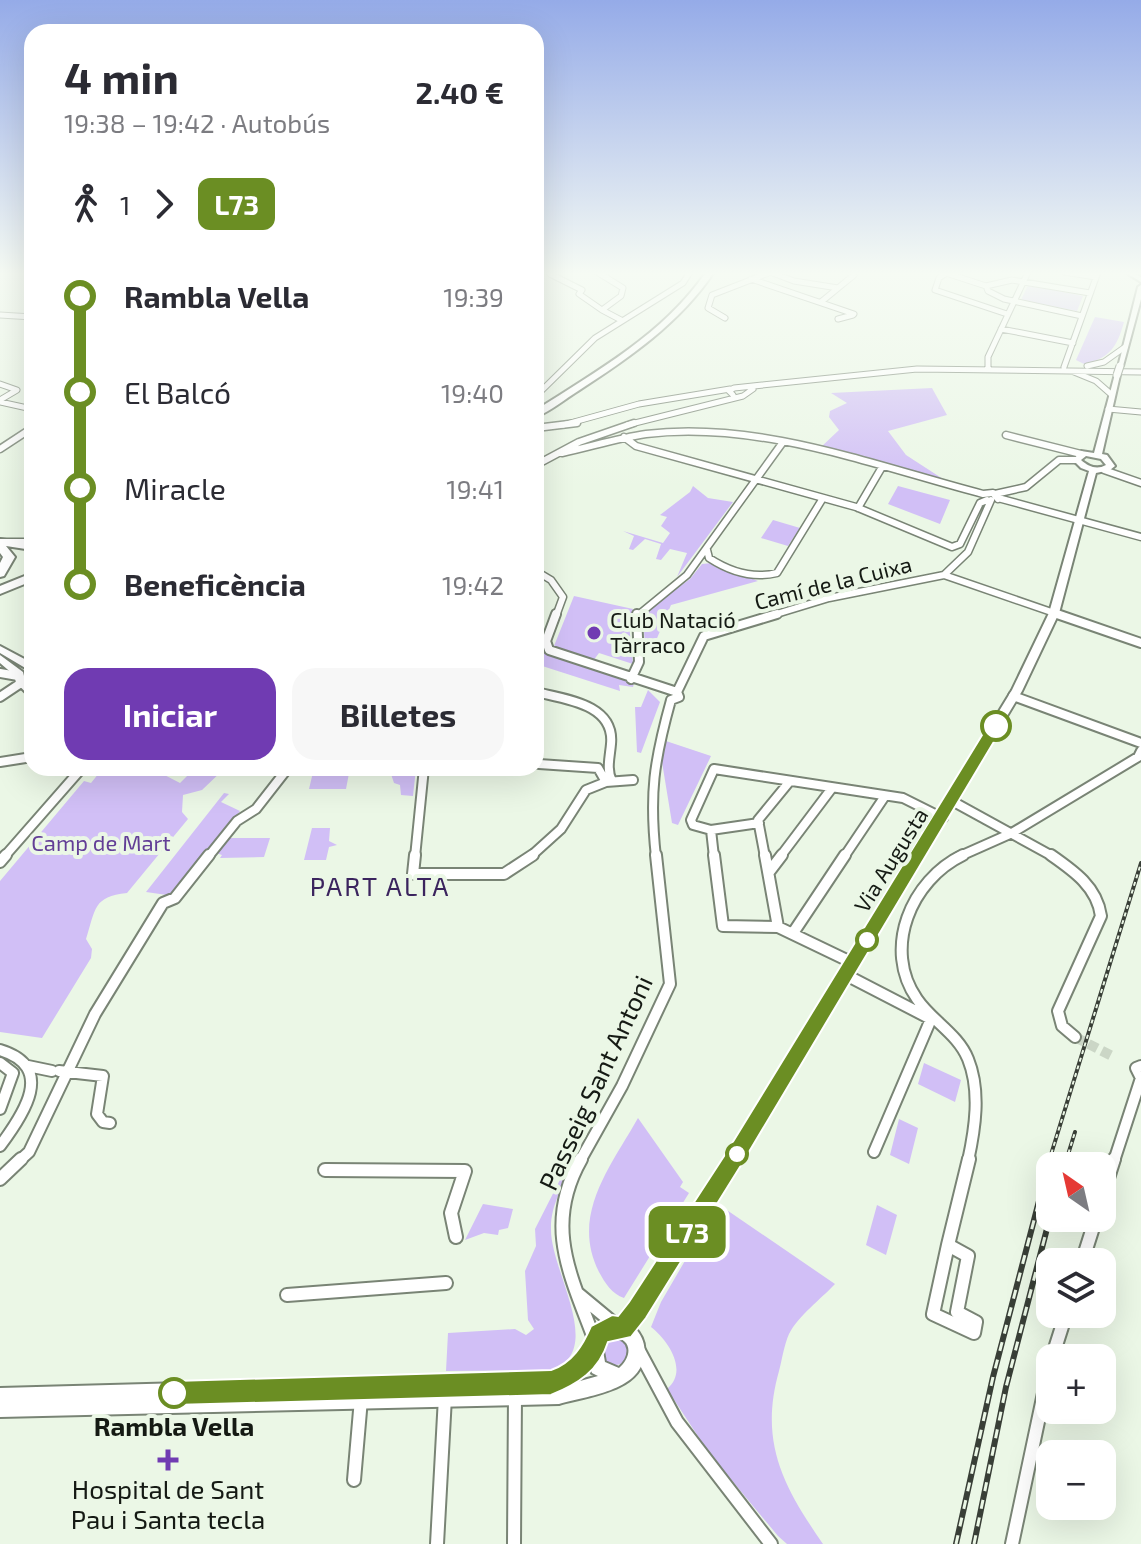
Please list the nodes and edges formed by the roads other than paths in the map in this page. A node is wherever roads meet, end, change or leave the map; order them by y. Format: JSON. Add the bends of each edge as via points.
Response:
{"nodes":[{"id":1,"x":589,"y":344,"type":"edge"},
{"id":2,"x":623,"y":344,"type":"edge"},
{"id":3,"x":635,"y":344,"type":"edge"},
{"id":4,"x":996,"y":344,"type":"edge"},
{"id":5,"x":1073,"y":344,"type":"edge"},
{"id":6,"x":1126,"y":344,"type":"edge"},
{"id":7,"x":1125,"y":347,"type":"junction"},
{"id":8,"x":988,"y":366,"type":"junction"},
{"id":9,"x":1071,"y":367,"type":"junction"},
{"id":10,"x":1141,"y":372,"type":"edge"},
{"id":11,"x":0,"y":384,"type":"edge"},
{"id":12,"x":766,"y":386,"type":"junction"},
{"id":13,"x":544,"y":388,"type":"edge"},
{"id":14,"x":739,"y":388,"type":"junction"},
{"id":15,"x":747,"y":392,"type":"junction"},
{"id":16,"x":732,"y":394,"type":"junction"},
{"id":17,"x":1112,"y":395,"type":"junction"},
{"id":18,"x":544,"y":398,"type":"edge"},
{"id":19,"x":0,"y":401,"type":"edge"},
{"id":20,"x":24,"y":407,"type":"edge"},
{"id":21,"x":544,"y":408,"type":"edge"},
{"id":22,"x":1108,"y":409,"type":"junction"},
{"id":23,"x":1141,"y":412,"type":"edge"},
{"id":24,"x":544,"y":427,"type":"edge"},
{"id":25,"x":24,"y":433,"type":"edge"},
{"id":26,"x":1006,"y":435,"type":"dead end"},
{"id":27,"x":624,"y":437,"type":"junction"},
{"id":28,"x":783,"y":442,"type":"junction"},
{"id":29,"x":0,"y":449,"type":"edge"},
{"id":30,"x":1098,"y":451,"type":"junction"},
{"id":31,"x":562,"y":453,"type":"junction"},
{"id":32,"x":1079,"y":457,"type":"junction"},
{"id":33,"x":544,"y":461,"type":"edge"},
{"id":34,"x":882,"y":467,"type":"junction"},
{"id":35,"x":1093,"y":470,"type":"junction"},
{"id":36,"x":1104,"y":470,"type":"junction"},
{"id":37,"x":756,"y":479,"type":"junction"},
{"id":38,"x":1141,"y":483,"type":"edge"},
{"id":39,"x":991,"y":497,"type":"junction"},
{"id":40,"x":823,"y":498,"type":"junction"},
{"id":41,"x":858,"y":508,"type":"junction"},
{"id":42,"x":1080,"y":520,"type":"junction"},
{"id":43,"x":1141,"y":537,"type":"edge"},
{"id":44,"x":0,"y":543,"type":"edge"},
{"id":45,"x":24,"y":544,"type":"edge"},
{"id":46,"x":707,"y":550,"type":"junction"},
{"id":47,"x":24,"y":570,"type":"edge"},
{"id":48,"x":0,"y":573,"type":"edge"},
{"id":49,"x":944,"y":575,"type":"junction"},
{"id":50,"x":544,"y":576,"type":"edge"},
{"id":51,"x":0,"y":580,"type":"edge"},
{"id":52,"x":24,"y":580,"type":"edge"},
{"id":53,"x":0,"y":590,"type":"edge"},
{"id":54,"x":1054,"y":613,"type":"junction"},
{"id":55,"x":1141,"y":643,"type":"edge"},
{"id":56,"x":0,"y":649,"type":"edge"},
{"id":57,"x":0,"y":658,"type":"edge"},
{"id":58,"x":24,"y":663,"type":"edge"},
{"id":59,"x":0,"y":673,"type":"edge"},
{"id":60,"x":631,"y":679,"type":"junction"},
{"id":61,"x":24,"y":682,"type":"edge"},
{"id":62,"x":544,"y":694,"type":"edge"},
{"id":63,"x":672,"y":695,"type":"junction"},
{"id":64,"x":1013,"y":696,"type":"junction"},
{"id":65,"x":0,"y":697,"type":"edge"},
{"id":66,"x":1141,"y":743,"type":"edge"},
{"id":67,"x":1141,"y":751,"type":"edge"},
{"id":68,"x":24,"y":758,"type":"edge"},
{"id":69,"x":0,"y":762,"type":"edge"},
{"id":70,"x":544,"y":764,"type":"edge"},
{"id":71,"x":75,"y":776,"type":"edge"},
{"id":72,"x":282,"y":776,"type":"edge"},
{"id":73,"x":423,"y":776,"type":"edge"},
{"id":74,"x":641,"y":779,"type":"junction"},
{"id":75,"x":790,"y":781,"type":"junction"},
{"id":76,"x":607,"y":782,"type":"junction"},
{"id":77,"x":832,"y":788,"type":"junction"},
{"id":78,"x":885,"y":796,"type":"junction"},
{"id":79,"x":952,"y":801,"type":"junction"},
{"id":80,"x":943,"y":818,"type":"junction"},
{"id":81,"x":759,"y":823,"type":"junction"},
{"id":82,"x":711,"y":830,"type":"junction"},
{"id":83,"x":1011,"y":834,"type":"junction"},
{"id":84,"x":0,"y":862,"type":"edge"},
{"id":85,"x":769,"y":872,"type":"junction"},
{"id":86,"x":778,"y":927,"type":"junction"},
{"id":87,"x":793,"y":933,"type":"junction"},
{"id":88,"x":849,"y":969,"type":"junction"},
{"id":89,"x":931,"y":1019,"type":"junction"},
{"id":90,"x":1075,"y":1037,"type":"tunnel mouth"},
{"id":91,"x":0,"y":1050,"type":"edge"},
{"id":92,"x":25,"y":1062,"type":"junction"},
{"id":93,"x":0,"y":1063,"type":"edge"},
{"id":94,"x":1141,"y":1066,"type":"edge"},
{"id":95,"x":64,"y":1072,"type":"junction"},
{"id":96,"x":1141,"y":1078,"type":"edge"},
{"id":97,"x":0,"y":1109,"type":"edge"},
{"id":98,"x":110,"y":1123,"type":"dead end"},
{"id":99,"x":0,"y":1146,"type":"edge"},
{"id":100,"x":874,"y":1152,"type":"dead end"},
{"id":101,"x":1116,"y":1154,"type":"edge"},
{"id":102,"x":325,"y":1170,"type":"dead end"},
{"id":103,"x":0,"y":1179,"type":"edge"},
{"id":104,"x":456,"y":1237,"type":"dead end"},
{"id":105,"x":948,"y":1245,"type":"junction"},
{"id":106,"x":446,"y":1283,"type":"dead end"},
{"id":107,"x":577,"y":1293,"type":"junction"},
{"id":108,"x":287,"y":1295,"type":"dead end"},
{"id":109,"x":621,"y":1328,"type":"junction"},
{"id":110,"x":636,"y":1345,"type":"junction"},
{"id":111,"x":595,"y":1346,"type":"junction"},
{"id":112,"x":618,"y":1377,"type":"junction"},
{"id":113,"x":515,"y":1394,"type":"junction"},
{"id":114,"x":445,"y":1396,"type":"junction"},
{"id":115,"x":0,"y":1397,"type":"edge"},
{"id":116,"x":361,"y":1399,"type":"junction"},
{"id":117,"x":0,"y":1408,"type":"edge"},
{"id":118,"x":1037,"y":1424,"type":"edge"},
{"id":119,"x":354,"y":1480,"type":"dead end"},
{"id":120,"x":437,"y":1544,"type":"edge"},
{"id":121,"x":514,"y":1544,"type":"edge"},
{"id":122,"x":771,"y":1544,"type":"edge"},
{"id":123,"x":1012,"y":1544,"type":"edge"}],
"edges":[{"from":1,"to":13,"type":"street"},
{"from":2,"to":18,"type":"highway"},
{"from":3,"to":21,"type":"highway"},
{"from":4,"to":8,"type":"street"},
{"from":5,"to":9,"type":"street"},
{"from":6,"to":7,"type":"main road"},
{"from":7,"to":9,"type":"street","via":[[1104,362]]},
{"from":7,"to":17,"type":"main road"},
{"from":8,"to":9,"type":"street"},
{"from":8,"to":12,"type":"street"},
{"from":9,"to":10,"type":"street"},
{"from":9,"to":17,"type":"street"},
{"from":11,"to":19,"type":"street","via":[[17,390]]},
{"from":12,"to":14,"type":"street"},
{"from":12,"to":15,"type":"street"},
{"from":14,"to":15,"type":"street"},
{"from":14,"to":16,"type":"street"},
{"from":15,"to":16,"type":"street"},
{"from":16,"to":24,"type":"street","via":[[639,404]]},
{"from":16,"to":31,"type":"street","via":[[628,424]]},
{"from":17,"to":22,"type":"main road"},
{"from":19,"to":20,"type":"street"},
{"from":22,"to":23,"type":"street"},
{"from":22,"to":30,"type":"main road"},
{"from":25,"to":29,"type":"street"},
{"from":26,"to":32,"type":"street"},
{"from":27,"to":28,"type":"street","via":[[705,432]]},
{"from":27,"to":31,"type":"street"},
{"from":27,"to":37,"type":"street","via":[[636,446]]},
{"from":28,"to":34,"type":"street"},
{"from":28,"to":37,"type":"street"},
{"from":30,"to":32,"type":"main road"},
{"from":30,"to":36,"type":"main road","via":[[1111,464]]},
{"from":31,"to":33,"type":"street"},
{"from":32,"to":35,"type":"main road"},
{"from":32,"to":39,"type":"street","via":[[1056,462],[1022,489]]},
{"from":34,"to":39,"type":"street"},
{"from":34,"to":41,"type":"street"},
{"from":35,"to":36,"type":"main road"},
{"from":35,"to":42,"type":"main road","name":"Via Augusta"},
{"from":36,"to":38,"type":"street"},
{"from":37,"to":40,"type":"street"},
{"from":37,"to":46,"type":"street"},
{"from":39,"to":41,"type":"street","via":[[980,503],[960,544],[952,547]]},
{"from":39,"to":42,"type":"street"},
{"from":39,"to":49,"type":"street","name":"Camí de la Cuixa","via":[[968,553]]},
{"from":40,"to":41,"type":"street"},
{"from":40,"to":46,"type":"street","via":[[777,573],[756,576],[715,563]]},
{"from":42,"to":43,"type":"street"},
{"from":42,"to":54,"type":"main road","name":"Via Augusta"},
{"from":44,"to":45,"type":"highway"},
{"from":44,"to":48,"type":"highway","via":[[9,557]]},
{"from":46,"to":60,"type":"street","via":[[687,575],[637,614],[639,662]]},
{"from":47,"to":51,"type":"highway"},
{"from":49,"to":54,"type":"street"},
{"from":49,"to":63,"type":"street","name":"Camí de la Cuixa","via":[[807,604],[704,636]]},
{"from":50,"to":60,"type":"street","via":[[563,597],[546,641],[549,650]]},
{"from":52,"to":53,"type":"highway"},
{"from":54,"to":55,"type":"street"},
{"from":54,"to":64,"type":"main road","name":"Via Augusta"},
{"from":56,"to":58,"type":"main road"},
{"from":57,"to":61,"type":"main road"},
{"from":59,"to":61,"type":"street"},
{"from":60,"to":63,"type":"street"},
{"from":61,"to":65,"type":"street"},
{"from":62,"to":76,"type":"street","via":[[576,701],[610,725]]},
{"from":63,"to":74,"type":"street","name":"Passeig Sant Antoni"},
{"from":64,"to":66,"type":"street"},
{"from":64,"to":79,"type":"main road","name":"Via Augusta"},
{"from":67,"to":83,"type":"street"},
{"from":68,"to":69,"type":"street"},
{"from":70,"to":76,"type":"street","via":[[598,768]]},
{"from":71,"to":84,"type":"street"},
{"from":72,"to":95,"type":"street","via":[[175,898],[163,903]]},
{"from":73,"to":76,"type":"street","via":[[413,874],[498,876],[523,864],[569,820],[584,792]]},
{"from":74,"to":76,"type":"street"},
{"from":74,"to":107,"type":"street","name":"Passeig Sant Antoni","via":[[650,803],[670,984],[565,1198],[562,1250]]},
{"from":75,"to":77,"type":"street"},
{"from":75,"to":81,"type":"street"},
{"from":75,"to":82,"type":"street","via":[[714,769],[691,820]]},
{"from":77,"to":78,"type":"street"},
{"from":77,"to":85,"type":"street"},
{"from":78,"to":80,"type":"street","via":[[903,798]]},
{"from":78,"to":87,"type":"street"},
{"from":79,"to":80,"type":"main road","name":"Via Augusta"},
{"from":79,"to":83,"type":"street"},
{"from":80,"to":88,"type":"main road","name":"Via Augusta"},
{"from":81,"to":82,"type":"street"},
{"from":81,"to":85,"type":"street"},
{"from":82,"to":86,"type":"street","via":[[723,926]]},
{"from":83,"to":89,"type":"street","via":[[951,862],[915,898],[901,957],[909,987]]},
{"from":83,"to":90,"type":"street","via":[[1078,872],[1094,887],[1102,906],[1095,935],[1058,1011],[1062,1026]]},
{"from":85,"to":86,"type":"street"},
{"from":86,"to":87,"type":"street"},
{"from":87,"to":88,"type":"street"},
{"from":88,"to":89,"type":"street"},
{"from":88,"to":109,"type":"main road","name":"Via Augusta","via":[[733,1160]]},
{"from":89,"to":100,"type":"street"},
{"from":89,"to":105,"type":"street","via":[[951,1034],[968,1058],[973,1088],[973,1123]]},
{"from":91,"to":92,"type":"street","via":[[15,1052]]},
{"from":92,"to":95,"type":"street"},
{"from":92,"to":99,"type":"street","via":[[31,1089]]},
{"from":93,"to":97,"type":"street","via":[[13,1073]]},
{"from":94,"to":96,"type":"street","via":[[1136,1071]]},
{"from":95,"to":98,"type":"street","via":[[103,1076],[97,1114]]},
{"from":95,"to":103,"type":"street","via":[[29,1152]]},
{"from":96,"to":101,"type":"street"},
{"from":102,"to":104,"type":"street","via":[[465,1171],[451,1213]]},
{"from":105,"to":105,"type":"street","via":[[933,1314],[974,1333],[976,1322],[957,1312],[968,1256]]},
{"from":106,"to":108,"type":"street"},
{"from":107,"to":109,"type":"street"},
{"from":107,"to":111,"type":"street","name":"Passeig Sant Antoni"},
{"from":109,"to":110,"type":"main road"},
{"from":109,"to":111,"type":"main road","via":[[605,1330]]},
{"from":110,"to":112,"type":"main road","via":[[635,1362]]},
{"from":110,"to":122,"type":"street","via":[[677,1422]]},
{"from":111,"to":112,"type":"main road","via":[[598,1367]]},
{"from":111,"to":115,"type":"main road","via":[[571,1375],[551,1382]]},
{"from":112,"to":113,"type":"main road","via":[[559,1395]]},
{"from":113,"to":114,"type":"main road"},
{"from":113,"to":121,"type":"street"},
{"from":114,"to":116,"type":"main road"},
{"from":114,"to":120,"type":"street"},
{"from":116,"to":117,"type":"main road"},
{"from":116,"to":119,"type":"street"},
{"from":118,"to":123,"type":"street"}]}
